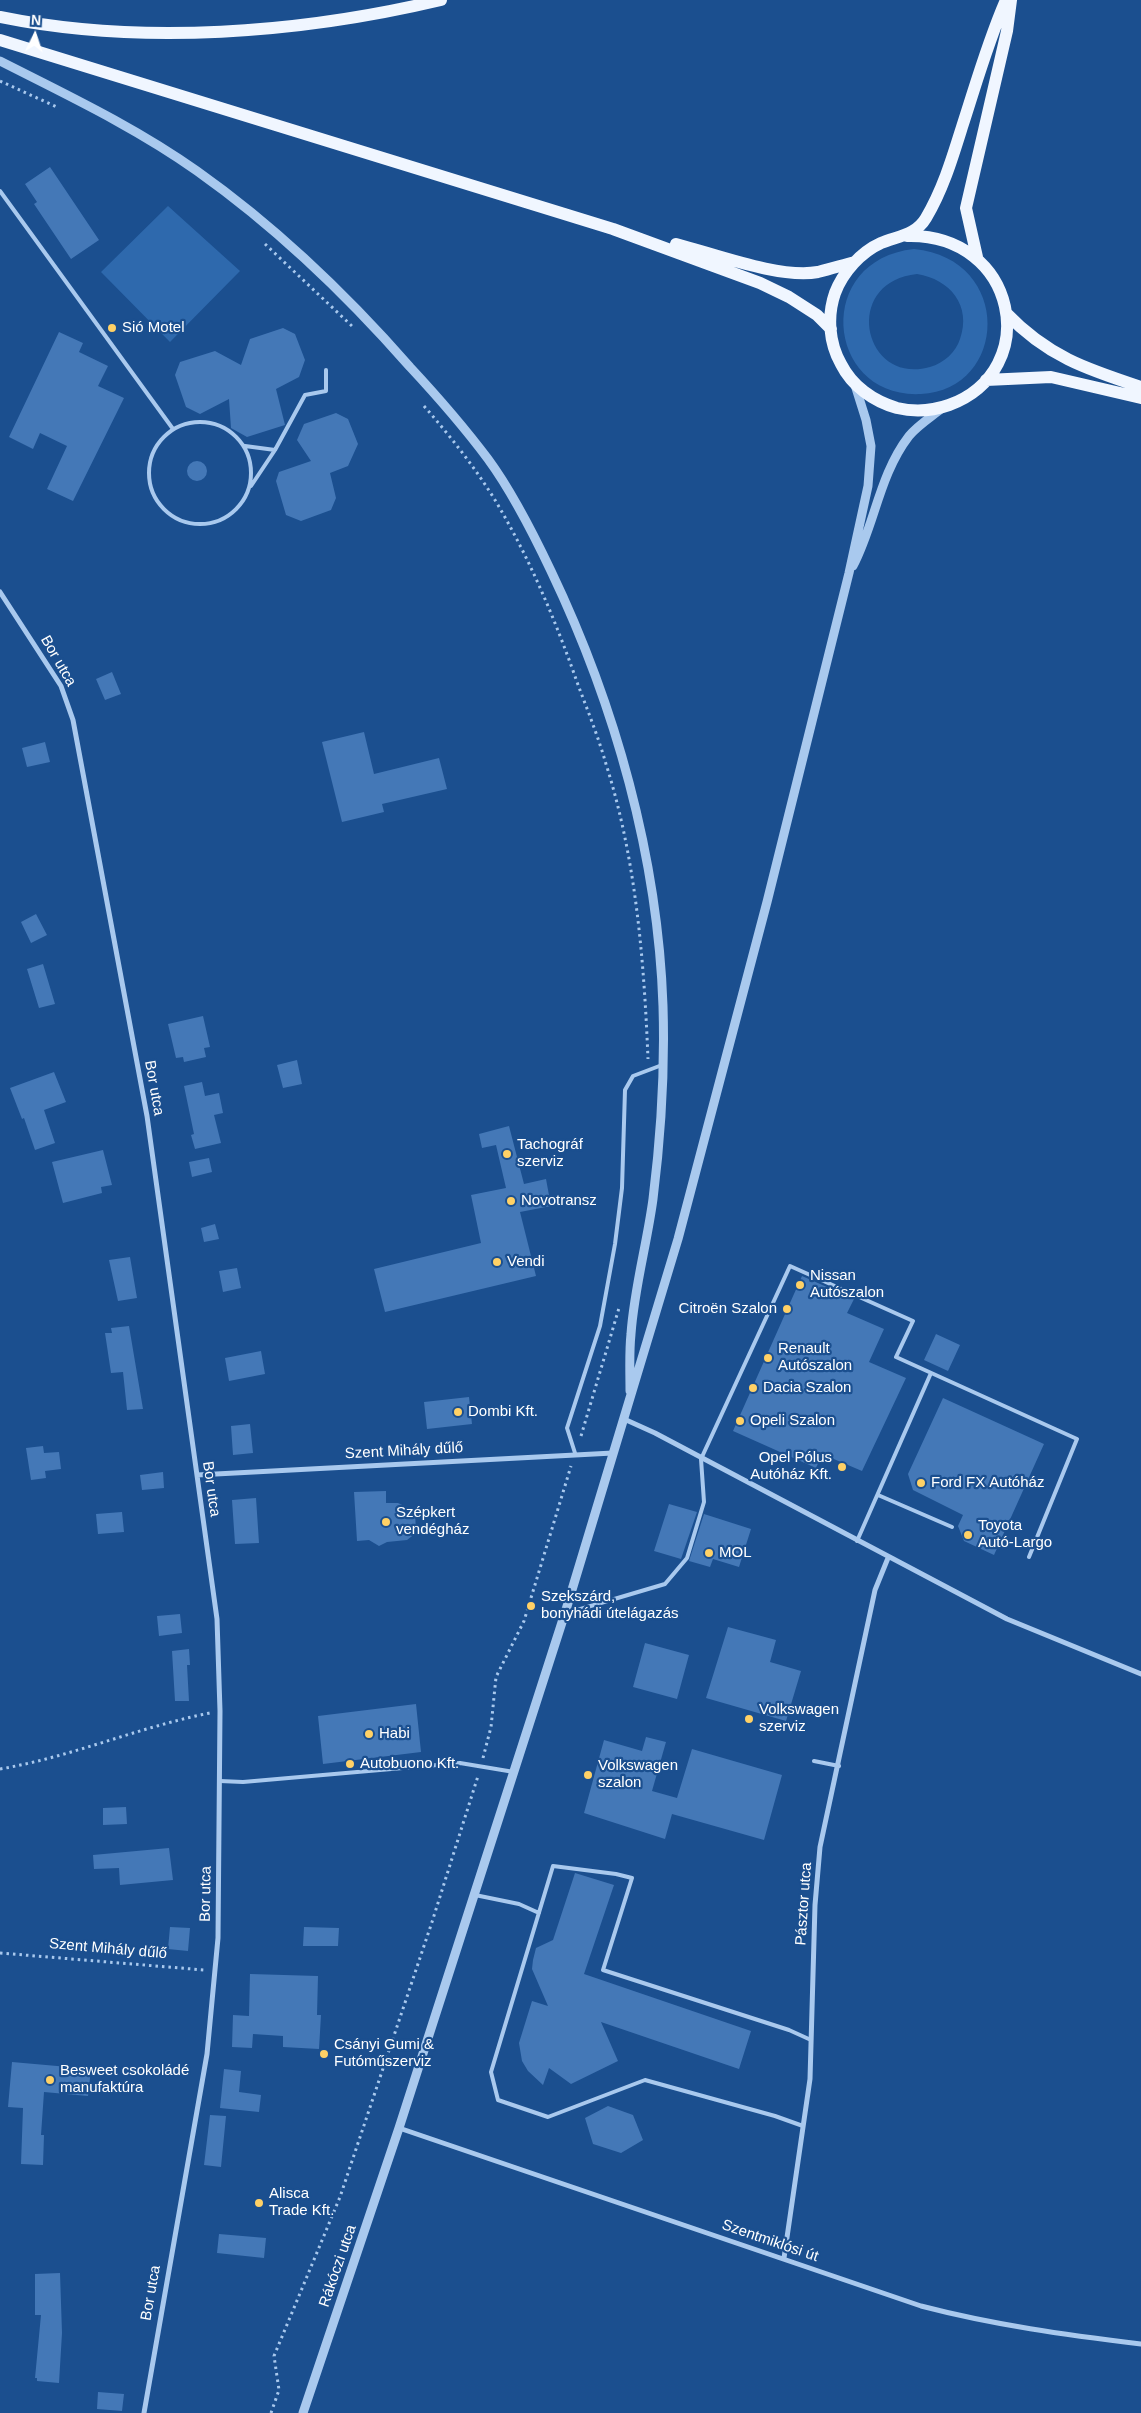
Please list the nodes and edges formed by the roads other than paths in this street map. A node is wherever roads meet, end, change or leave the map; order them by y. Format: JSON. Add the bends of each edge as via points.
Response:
{"nodes":[{"id":1,"x":441,"y":0,"type":"edge"},
{"id":2,"x":1006,"y":0,"type":"edge"},
{"id":3,"x":1011,"y":0,"type":"edge"},
{"id":4,"x":0,"y":17,"type":"edge"},
{"id":5,"x":0,"y":40,"type":"edge"},
{"id":6,"x":0,"y":60,"type":"edge"},
{"id":7,"x":0,"y":191,"type":"edge"},
{"id":8,"x":613,"y":229,"type":"junction"},
{"id":9,"x":907,"y":236,"type":"junction"},
{"id":10,"x":977,"y":257,"type":"junction"},
{"id":11,"x":855,"y":262,"type":"junction"},
{"id":12,"x":1006,"y":313,"type":"junction"},
{"id":13,"x":831,"y":329,"type":"junction"},
{"id":14,"x":326,"y":370,"type":"dead end"},
{"id":15,"x":986,"y":380,"type":"junction"},
{"id":16,"x":855,"y":384,"type":"junction"},
{"id":17,"x":1141,"y":387,"type":"edge"},
{"id":18,"x":1141,"y":398,"type":"edge"},
{"id":19,"x":942,"y":408,"type":"junction"},
{"id":20,"x":173,"y":429,"type":"junction"},
{"id":21,"x":245,"y":446,"type":"junction"},
{"id":22,"x":275,"y":450,"type":"junction"},
{"id":23,"x":251,"y":486,"type":"junction"},
{"id":24,"x":849,"y":573,"type":"junction"},
{"id":25,"x":0,"y":592,"type":"edge"},
{"id":26,"x":662,"y":1065,"type":"junction"},
{"id":27,"x":931,"y":1373,"type":"junction"},
{"id":28,"x":630,"y":1401,"type":"junction"},
{"id":29,"x":624,"y":1419,"type":"junction"},
{"id":30,"x":613,"y":1452,"type":"junction"},
{"id":31,"x":575,"y":1453,"type":"junction"},
{"id":32,"x":701,"y":1459,"type":"junction"},
{"id":33,"x":197,"y":1475,"type":"junction"},
{"id":34,"x":878,"y":1495,"type":"junction"},
{"id":35,"x":952,"y":1527,"type":"dead end"},
{"id":36,"x":856,"y":1541,"type":"junction"},
{"id":37,"x":1029,"y":1557,"type":"dead end"},
{"id":38,"x":888,"y":1558,"type":"junction"},
{"id":39,"x":565,"y":1613,"type":"junction"},
{"id":40,"x":1141,"y":1674,"type":"edge"},
{"id":41,"x":814,"y":1761,"type":"dead end"},
{"id":42,"x":839,"y":1766,"type":"junction"},
{"id":43,"x":514,"y":1772,"type":"junction"},
{"id":44,"x":220,"y":1781,"type":"junction"},
{"id":45,"x":475,"y":1894,"type":"junction"},
{"id":46,"x":539,"y":1914,"type":"junction"},
{"id":47,"x":811,"y":2040,"type":"junction"},
{"id":48,"x":803,"y":2126,"type":"junction"},
{"id":49,"x":399,"y":2128,"type":"junction"},
{"id":50,"x":784,"y":2258,"type":"junction"},
{"id":51,"x":1141,"y":2344,"type":"edge"},
{"id":52,"x":144,"y":2413,"type":"edge"},
{"id":53,"x":304,"y":2413,"type":"edge"}],
"edges":[{"from":1,"to":4,"type":"main road","via":[[327,22],[213,32],[114,31]]},
{"from":2,"to":9,"type":"main road","via":[[992,32],[944,184],[925,220]]},
{"from":3,"to":10,"type":"main road","via":[[1007,31],[966,208]]},
{"from":5,"to":8,"type":"main road"},
{"from":6,"to":26,"type":"street","via":[[118,121],[195,169],[252,213],[304,257],[367,318],[490,461],[535,537],[575,621],[606,706],[628,783],[647,862],[659,947]]},
{"from":7,"to":20,"type":"lane"},
{"from":8,"to":11,"type":"main road","via":[[794,272],[817,272]]},
{"from":8,"to":13,"type":"main road","via":[[760,283],[817,315]]},
{"from":9,"to":10,"type":"main road","via":[[926,235],[944,239]]},
{"from":9,"to":11,"type":"main road","via":[[879,244]]},
{"from":10,"to":12,"type":"main road","via":[[994,277]]},
{"from":11,"to":13,"type":"main road","via":[[836,293]]},
{"from":12,"to":15,"type":"main road","via":[[1003,348]]},
{"from":12,"to":17,"type":"main road","via":[[1042,346],[1088,369]]},
{"from":13,"to":16,"type":"main road","via":[[836,353]]},
{"from":14,"to":22,"type":"lane","via":[[326,391],[305,396]]},
{"from":15,"to":18,"type":"main road","via":[[1051,377]]},
{"from":15,"to":19,"type":"main road","via":[[966,397]]},
{"from":16,"to":19,"type":"main road","via":[[878,401],[905,410]]},
{"from":16,"to":24,"type":"street","via":[[871,446],[868,486]]},
{"from":19,"to":24,"type":"street","via":[[910,435],[892,461],[864,545]]},
{"from":20,"to":21,"type":"lane","via":[[192,422],[212,423],[231,431]]},
{"from":20,"to":23,"type":"lane","via":[[158,443],[152,455],[149,482],[156,500],[170,515],[188,524],[208,524],[228,518],[242,504]]},
{"from":21,"to":22,"type":"lane"},
{"from":21,"to":23,"type":"lane","via":[[252,465]]},
{"from":22,"to":23,"type":"lane"},
{"from":24,"to":28,"type":"street","name":"Rákóczi utca","via":[[678,1239]]},
{"from":25,"to":33,"type":"street","name":"Bor utca","via":[[61,686],[73,720],[147,1116]]},
{"from":26,"to":28,"type":"street","via":[[661,1118],[653,1200],[631,1333]]},
{"from":26,"to":31,"type":"lane","via":[[633,1076],[625,1090],[622,1188],[615,1244],[600,1326],[567,1428]]},
{"from":27,"to":32,"type":"lane","via":[[896,1357],[913,1321],[790,1266]]},
{"from":27,"to":34,"type":"lane"},
{"from":27,"to":37,"type":"lane","via":[[1077,1439]]},
{"from":28,"to":29,"type":"street","name":"Rákóczi utca"},
{"from":29,"to":30,"type":"street","name":"Rákóczi utca"},
{"from":29,"to":32,"type":"street"},
{"from":30,"to":31,"type":"street","name":"Szent Mihály dűlő"},
{"from":30,"to":39,"type":"street","name":"Rákóczi utca"},
{"from":31,"to":33,"type":"street","name":"Szent Mihály dűlő"},
{"from":32,"to":36,"type":"street"},
{"from":32,"to":39,"type":"lane","via":[[704,1502],[687,1558],[665,1584]]},
{"from":33,"to":44,"type":"street","name":"Bor utca","via":[[217,1619]]},
{"from":34,"to":35,"type":"lane"},
{"from":34,"to":36,"type":"lane"},
{"from":36,"to":38,"type":"street"},
{"from":38,"to":40,"type":"street","via":[[1007,1619]]},
{"from":38,"to":42,"type":"street","name":"Pásztor utca","via":[[875,1590]]},
{"from":39,"to":43,"type":"street","name":"Rákóczi utca"},
{"from":41,"to":42,"type":"lane"},
{"from":42,"to":47,"type":"street","name":"Pásztor utca","via":[[820,1847]]},
{"from":43,"to":44,"type":"lane","via":[[460,1764],[243,1782]]},
{"from":43,"to":45,"type":"street","name":"Rákóczi utca"},
{"from":44,"to":52,"type":"street","name":"Bor utca","via":[[218,1938],[207,2054]]},
{"from":45,"to":46,"type":"lane","via":[[519,1904]]},
{"from":45,"to":49,"type":"street","name":"Rákóczi utca"},
{"from":46,"to":47,"type":"lane","via":[[553,1866],[632,1878],[603,1970]]},
{"from":46,"to":48,"type":"lane","via":[[491,2072],[498,2100],[548,2116],[645,2080]]},
{"from":47,"to":48,"type":"street","name":"Pásztor utca","via":[[810,2079]]},
{"from":48,"to":50,"type":"street","name":"Pásztor utca"},
{"from":49,"to":50,"type":"street","name":"Szentmiklósi út"},
{"from":49,"to":53,"type":"street","name":"Rákóczi utca"},
{"from":50,"to":51,"type":"street","name":"Szentmiklósi út","via":[[894,2297],[976,2321]]}]}
